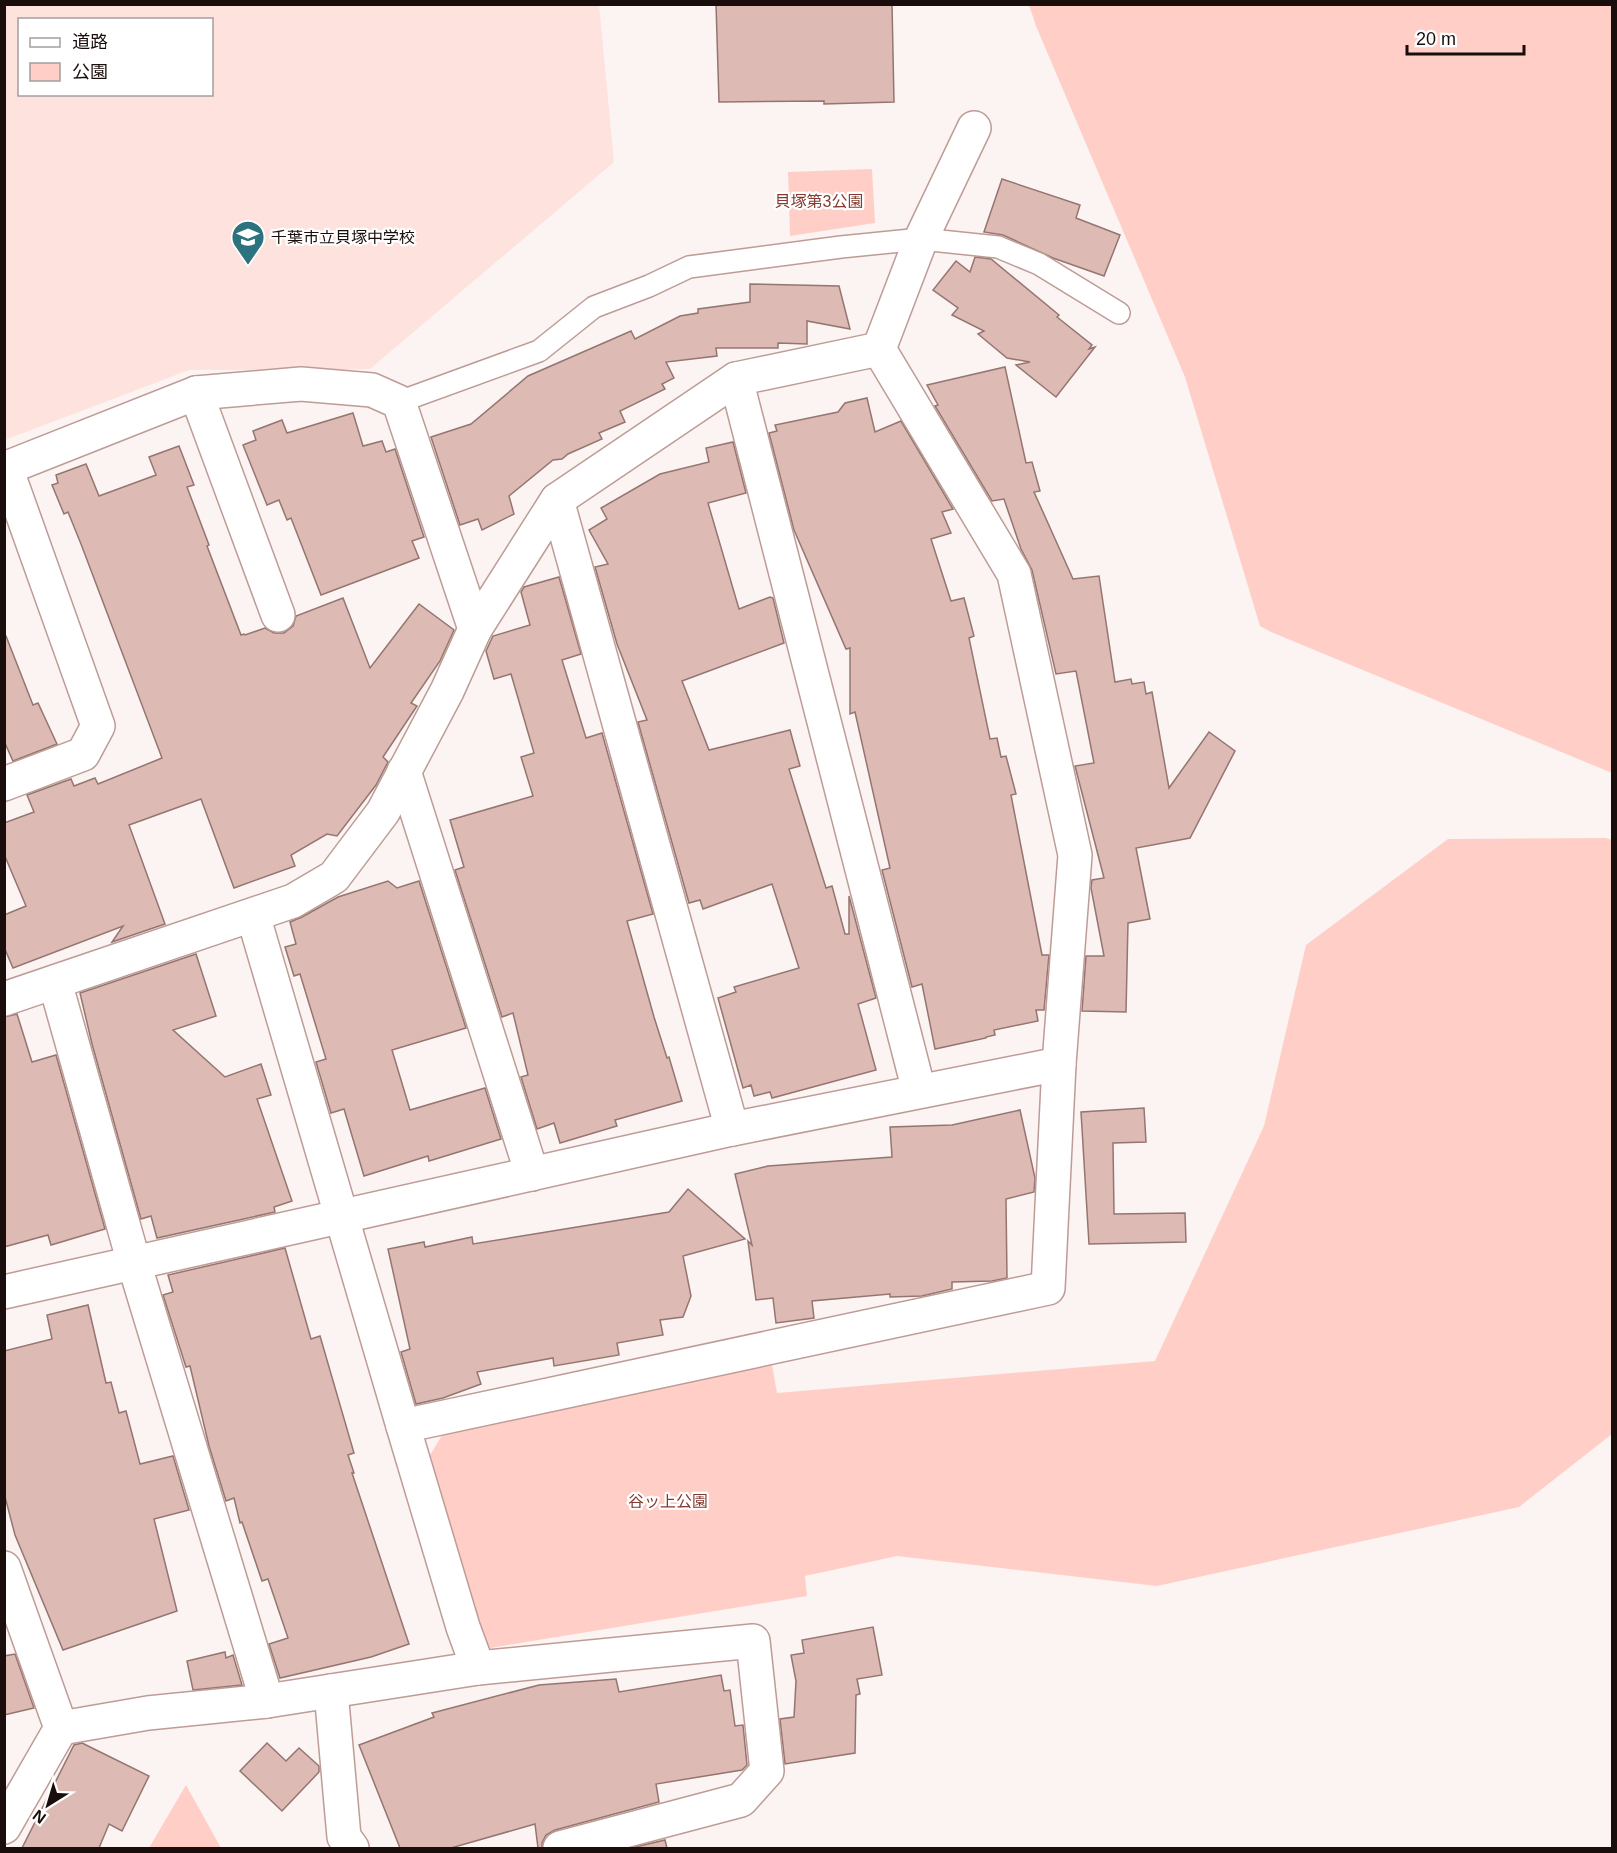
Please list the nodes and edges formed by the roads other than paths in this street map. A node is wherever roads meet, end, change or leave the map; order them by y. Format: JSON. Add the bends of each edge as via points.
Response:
{"nodes":[{"id":1,"x":974,"y":128,"type":"dead end"},
{"id":2,"x":921,"y":239,"type":"junction"},
{"id":3,"x":1119,"y":313,"type":"dead end"},
{"id":4,"x":879,"y":349,"type":"junction"},
{"id":5,"x":736,"y":379,"type":"junction"},
{"id":6,"x":196,"y":393,"type":"junction"},
{"id":7,"x":399,"y":402,"type":"junction"},
{"id":8,"x":5,"y":468,"type":"edge"},
{"id":9,"x":557,"y":500,"type":"junction"},
{"id":10,"x":278,"y":615,"type":"dead end"},
{"id":11,"x":475,"y":629,"type":"junction"},
{"id":12,"x":404,"y":771,"type":"junction"},
{"id":13,"x":4,"y":784,"type":"edge"},
{"id":14,"x":253,"y":915,"type":"junction"},
{"id":15,"x":55,"y":982,"type":"junction"},
{"id":16,"x":4,"y":999,"type":"edge"},
{"id":17,"x":1059,"y":1064,"type":"junction"},
{"id":18,"x":919,"y":1091,"type":"junction"},
{"id":19,"x":732,"y":1129,"type":"junction"},
{"id":20,"x":532,"y":1174,"type":"junction"},
{"id":21,"x":340,"y":1217,"type":"junction"},
{"id":22,"x":134,"y":1263,"type":"junction"},
{"id":23,"x":4,"y":1292,"type":"edge"},
{"id":24,"x":403,"y":1426,"type":"junction"},
{"id":25,"x":4,"y":1568,"type":"edge"},
{"id":26,"x":478,"y":1668,"type":"junction"},
{"id":27,"x":331,"y":1691,"type":"junction"},
{"id":28,"x":267,"y":1701,"type":"junction"},
{"id":29,"x":61,"y":1728,"type":"junction"},
{"id":30,"x":4,"y":1827,"type":"edge"},
{"id":31,"x":352,"y":1848,"type":"edge"},
{"id":32,"x":560,"y":1848,"type":"edge"}],
"edges":[{"from":1,"to":2,"type":"street"},
{"from":2,"to":3,"type":"lane","via":[[998,247],[1039,264]]},
{"from":2,"to":4,"type":"street"},
{"from":2,"to":7,"type":"lane","via":[[689,267],[594,307],[539,351]]},
{"from":4,"to":5,"type":"street"},
{"from":4,"to":17,"type":"street","via":[[1014,574],[1075,855]]},
{"from":5,"to":9,"type":"street"},
{"from":5,"to":18,"type":"street"},
{"from":6,"to":7,"type":"street","via":[[301,384],[372,390]]},
{"from":6,"to":8,"type":"street"},
{"from":6,"to":10,"type":"street"},
{"from":7,"to":11,"type":"street"},
{"from":8,"to":13,"type":"street","via":[[98,726],[83,754]]},
{"from":9,"to":11,"type":"street"},
{"from":9,"to":19,"type":"street"},
{"from":11,"to":12,"type":"street"},
{"from":12,"to":14,"type":"street","via":[[383,812],[334,877],[293,901]]},
{"from":12,"to":20,"type":"street"},
{"from":14,"to":15,"type":"street"},
{"from":14,"to":21,"type":"street"},
{"from":15,"to":16,"type":"street"},
{"from":15,"to":22,"type":"street"},
{"from":17,"to":18,"type":"street"},
{"from":17,"to":24,"type":"street","via":[[1048,1288]]},
{"from":18,"to":19,"type":"street"},
{"from":19,"to":20,"type":"street"},
{"from":20,"to":21,"type":"street"},
{"from":21,"to":22,"type":"street"},
{"from":21,"to":24,"type":"street"},
{"from":22,"to":23,"type":"street"},
{"from":22,"to":28,"type":"street"},
{"from":24,"to":26,"type":"street"},
{"from":25,"to":29,"type":"street"},
{"from":26,"to":27,"type":"street"},
{"from":26,"to":32,"type":"street","via":[[753,1641],[767,1771],[741,1800]]},
{"from":27,"to":28,"type":"street"},
{"from":27,"to":31,"type":"street","via":[[344,1837]]},
{"from":28,"to":29,"type":"street","via":[[148,1713]]},
{"from":29,"to":30,"type":"street"}]}
